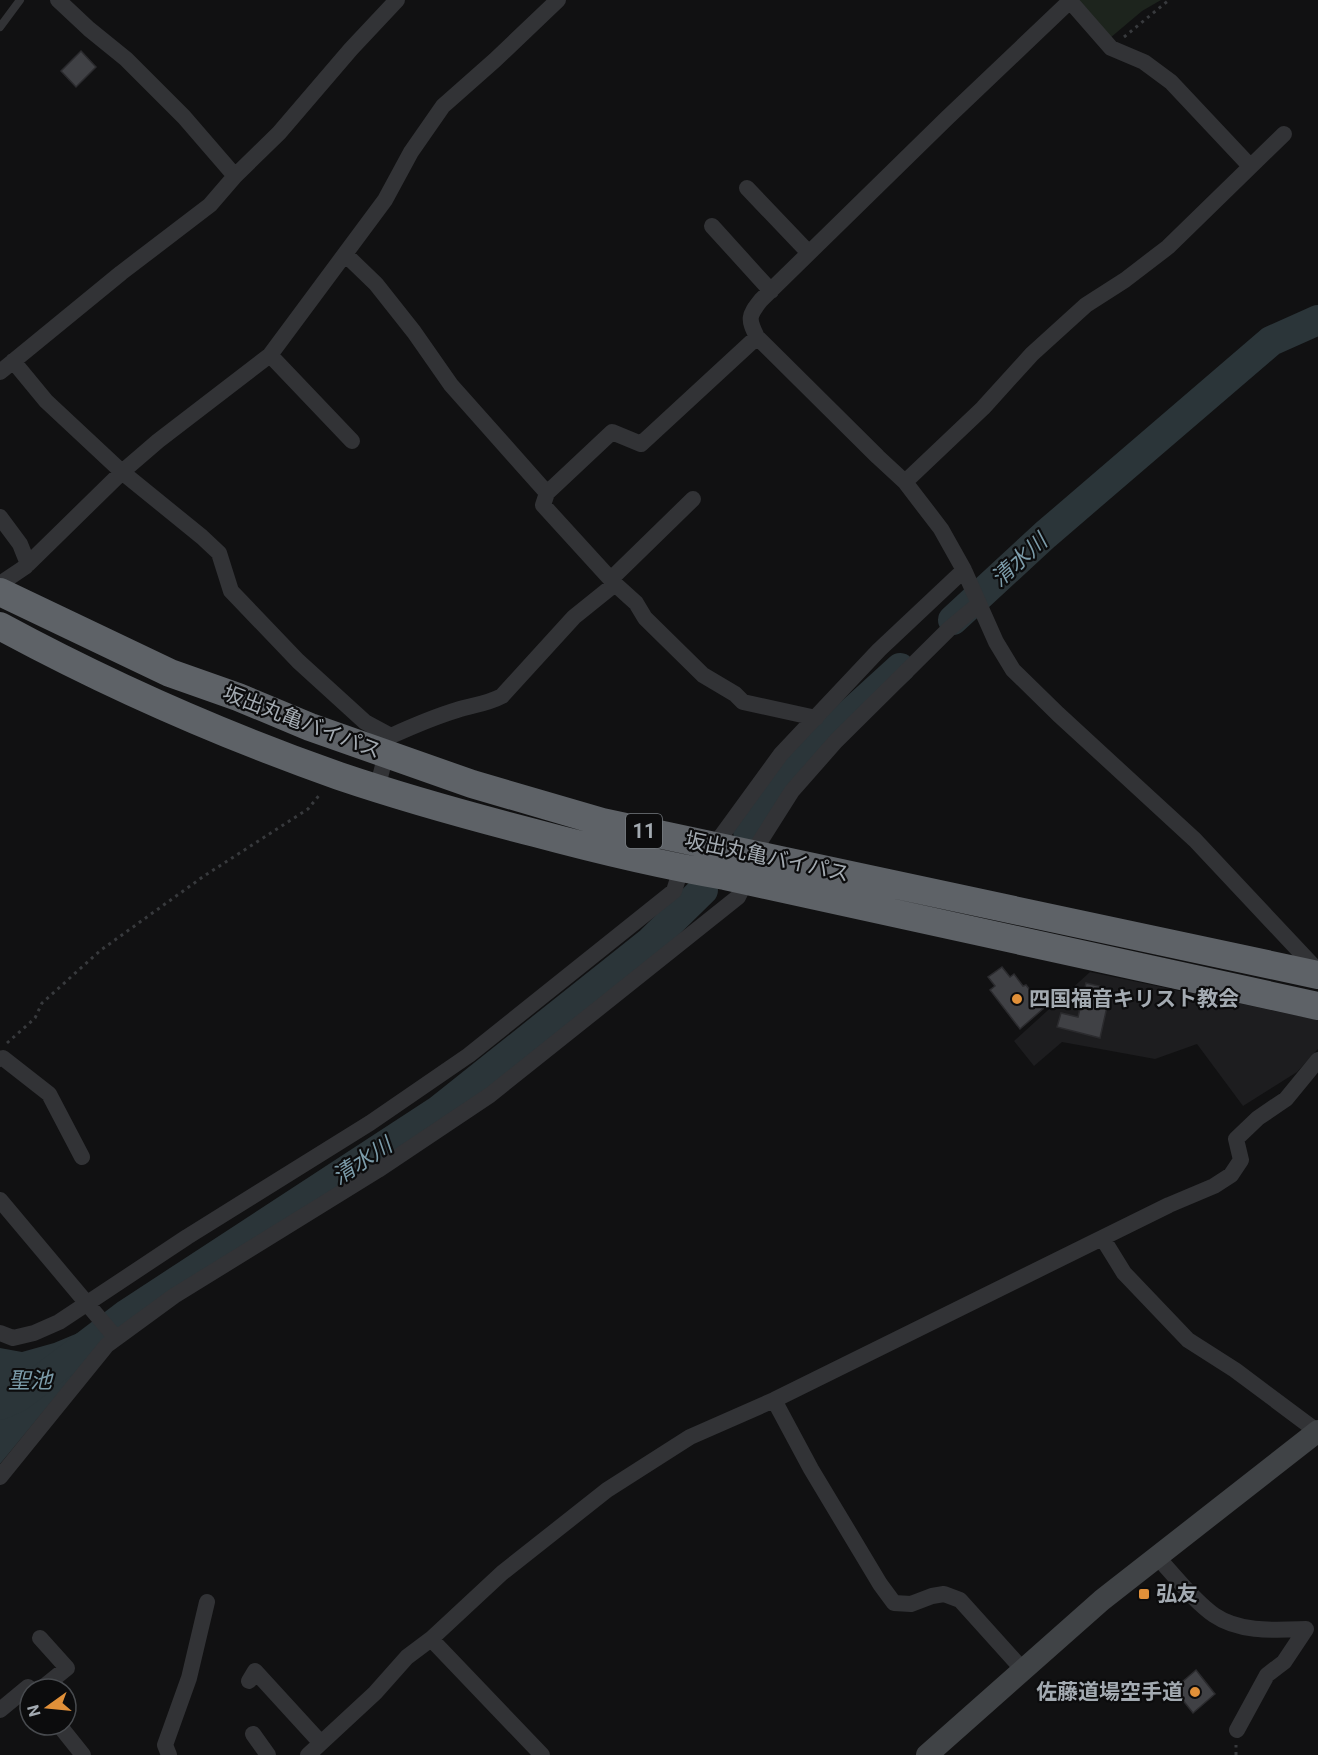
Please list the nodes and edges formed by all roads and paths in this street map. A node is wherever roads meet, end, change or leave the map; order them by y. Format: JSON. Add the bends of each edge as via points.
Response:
{"nodes":[{"id":1,"x":20,"y":0,"type":"edge"},
{"id":2,"x":58,"y":0,"type":"edge"},
{"id":3,"x":397,"y":0,"type":"edge"},
{"id":4,"x":558,"y":0,"type":"edge"},
{"id":5,"x":1169,"y":0,"type":"edge"},
{"id":6,"x":1069,"y":1,"type":"edge"},
{"id":7,"x":0,"y":27,"type":"edge"},
{"id":8,"x":1112,"y":48,"type":"junction"},
{"id":9,"x":1284,"y":134,"type":"dead end"},
{"id":10,"x":1250,"y":166,"type":"junction"},
{"id":11,"x":235,"y":176,"type":"junction"},
{"id":12,"x":747,"y":188,"type":"dead end"},
{"id":13,"x":712,"y":226,"type":"dead end"},
{"id":14,"x":809,"y":253,"type":"junction"},
{"id":15,"x":346,"y":255,"type":"junction"},
{"id":16,"x":771,"y":291,"type":"junction"},
{"id":17,"x":757,"y":337,"type":"junction"},
{"id":18,"x":270,"y":355,"type":"junction"},
{"id":19,"x":7,"y":366,"type":"edge"},
{"id":20,"x":352,"y":441,"type":"dead end"},
{"id":21,"x":122,"y":472,"type":"junction"},
{"id":22,"x":905,"y":482,"type":"junction"},
{"id":23,"x":547,"y":494,"type":"junction"},
{"id":24,"x":693,"y":499,"type":"dead end"},
{"id":25,"x":0,"y":517,"type":"edge"},
{"id":26,"x":28,"y":564,"type":"junction"},
{"id":27,"x":964,"y":570,"type":"junction"},
{"id":28,"x":613,"y":581,"type":"junction"},
{"id":29,"x":0,"y":584,"type":"edge"},
{"id":30,"x":0,"y":592,"type":"edge"},
{"id":31,"x":979,"y":604,"type":"junction"},
{"id":32,"x":0,"y":626,"type":"edge"},
{"id":33,"x":816,"y":718,"type":"junction"},
{"id":34,"x":388,"y":745,"type":"junction"},
{"id":35,"x":324,"y":788,"type":"dead end"},
{"id":36,"x":377,"y":789,"type":"junction"},
{"id":37,"x":714,"y":846,"type":"junction"},
{"id":38,"x":752,"y":854,"type":"junction"},
{"id":39,"x":681,"y":868,"type":"junction"},
{"id":40,"x":746,"y":881,"type":"junction"},
{"id":41,"x":1318,"y":973,"type":"edge"},
{"id":42,"x":1318,"y":1006,"type":"edge"},
{"id":43,"x":1,"y":1058,"type":"edge"},
{"id":44,"x":1318,"y":1060,"type":"edge"},
{"id":45,"x":82,"y":1157,"type":"dead end"},
{"id":46,"x":0,"y":1200,"type":"edge"},
{"id":47,"x":1103,"y":1239,"type":"junction"},
{"id":48,"x":87,"y":1304,"type":"junction"},
{"id":49,"x":0,"y":1333,"type":"edge"},
{"id":50,"x":116,"y":1338,"type":"junction"},
{"id":51,"x":774,"y":1400,"type":"junction"},
{"id":52,"x":1318,"y":1432,"type":"edge"},
{"id":53,"x":0,"y":1477,"type":"edge"},
{"id":54,"x":1158,"y":1558,"type":"junction"},
{"id":55,"x":207,"y":1602,"type":"dead end"},
{"id":56,"x":40,"y":1638,"type":"dead end"},
{"id":57,"x":431,"y":1639,"type":"junction"},
{"id":58,"x":1024,"y":1671,"type":"junction"},
{"id":59,"x":55,"y":1677,"type":"edge"},
{"id":60,"x":249,"y":1681,"type":"dead end"},
{"id":61,"x":18,"y":1695,"type":"edge"},
{"id":62,"x":0,"y":1710,"type":"edge"},
{"id":63,"x":1237,"y":1730,"type":"dead end"},
{"id":64,"x":254,"y":1734,"type":"dead end"},
{"id":65,"x":69,"y":1737,"type":"edge"},
{"id":66,"x":320,"y":1742,"type":"junction"},
{"id":67,"x":83,"y":1755,"type":"edge"},
{"id":68,"x":169,"y":1755,"type":"edge"},
{"id":69,"x":268,"y":1755,"type":"edge"},
{"id":70,"x":308,"y":1755,"type":"edge"},
{"id":71,"x":542,"y":1755,"type":"edge"},
{"id":72,"x":927,"y":1755,"type":"edge"}],
"edges":[{"from":1,"to":7,"type":"lane"},
{"from":2,"to":11,"type":"street","via":[[126,59]]},
{"from":3,"to":11,"type":"street","via":[[279,133]]},
{"from":4,"to":15,"type":"street","via":[[443,106]]},
{"from":5,"to":8,"type":"path"},
{"from":6,"to":8,"type":"street"},
{"from":6,"to":14,"type":"street"},
{"from":8,"to":10,"type":"street","via":[[1144,62],[1171,82]]},
{"from":9,"to":10,"type":"street"},
{"from":10,"to":22,"type":"street","via":[[1168,247],[1086,305],[1032,354],[983,408]]},
{"from":11,"to":19,"type":"street","via":[[210,205]]},
{"from":12,"to":14,"type":"street"},
{"from":13,"to":16,"type":"street"},
{"from":14,"to":16,"type":"street"},
{"from":15,"to":18,"type":"street"},
{"from":15,"to":23,"type":"street","via":[[376,285],[451,385]]},
{"from":16,"to":17,"type":"street","via":[[751,312]]},
{"from":17,"to":22,"type":"street"},
{"from":17,"to":23,"type":"street","via":[[641,444],[612,432]]},
{"from":18,"to":20,"type":"street"},
{"from":18,"to":21,"type":"street"},
{"from":19,"to":21,"type":"street"},
{"from":21,"to":26,"type":"street"},
{"from":21,"to":34,"type":"street","via":[[219,553],[231,591],[298,661]]},
{"from":22,"to":27,"type":"street","via":[[941,529]]},
{"from":23,"to":28,"type":"street","via":[[543,505]]},
{"from":24,"to":28,"type":"street"},
{"from":25,"to":26,"type":"street","via":[[20,544]]},
{"from":26,"to":29,"type":"street"},
{"from":27,"to":31,"type":"street"},
{"from":27,"to":33,"type":"street","via":[[879,650]]},
{"from":28,"to":33,"type":"street","via":[[703,675],[743,702]]},
{"from":28,"to":34,"type":"street","via":[[574,617],[502,696],[427,719]]},
{"from":30,"to":34,"type":"highway","name":"坂出丸亀バイパス","number":"11","via":[[170,673],[310,728]]},
{"from":31,"to":38,"type":"street","via":[[836,741],[792,791]]},
{"from":31,"to":41,"type":"street","via":[[1013,670],[1195,840]]},
{"from":32,"to":36,"type":"highway","name":"坂出丸亀バイパス","number":"11","via":[[190,718]]},
{"from":33,"to":37,"type":"street","via":[[781,754]]},
{"from":34,"to":36,"type":"street"},
{"from":34,"to":37,"type":"highway","name":"坂出丸亀バイパス","number":"11","via":[[472,784],[602,822]]},
{"from":35,"to":43,"type":"path","via":[[308,809],[204,876],[77,969],[42,1003],[25,1029],[4,1045]]},
{"from":36,"to":39,"type":"highway","name":"坂出丸亀バイパス","number":"11","via":[[457,813]]},
{"from":37,"to":38,"type":"highway","name":"坂出丸亀バイパス","number":"11"},
{"from":38,"to":41,"type":"highway","name":"坂出丸亀バイパス","number":"11"},
{"from":39,"to":40,"type":"highway","name":"坂出丸亀バイパス","number":"11"},
{"from":39,"to":48,"type":"street","via":[[674,891],[469,1055]]},
{"from":40,"to":42,"type":"highway","name":"坂出丸亀バイパス","number":"11"},
{"from":40,"to":50,"type":"street","via":[[738,897],[490,1095],[378,1170],[174,1296]]},
{"from":43,"to":45,"type":"street","via":[[49,1094]]},
{"from":44,"to":47,"type":"street","via":[[1286,1099],[1236,1139],[1241,1160],[1231,1176]]},
{"from":46,"to":48,"type":"street"},
{"from":47,"to":51,"type":"street"},
{"from":47,"to":52,"type":"street","via":[[1124,1273],[1188,1340]]},
{"from":48,"to":49,"type":"street","via":[[34,1334],[13,1338]]},
{"from":48,"to":50,"type":"street"},
{"from":50,"to":53,"type":"street"},
{"from":51,"to":57,"type":"street","via":[[690,1437],[607,1490],[502,1573]]},
{"from":51,"to":58,"type":"street","via":[[811,1469],[894,1603],[910,1604],[944,1594],[960,1600]]},
{"from":52,"to":54,"type":"street"},
{"from":54,"to":58,"type":"street","via":[[1102,1600]]},
{"from":54,"to":63,"type":"street","via":[[1215,1616],[1248,1628],[1306,1629],[1284,1662],[1267,1675]]},
{"from":55,"to":68,"type":"street","via":[[189,1678],[165,1745]]},
{"from":56,"to":59,"type":"street","via":[[67,1668]]},
{"from":57,"to":66,"type":"street","via":[[407,1657],[375,1693]]},
{"from":57,"to":71,"type":"street"},
{"from":58,"to":72,"type":"street"},
{"from":60,"to":66,"type":"street","via":[[255,1671]]},
{"from":61,"to":62,"type":"street"},
{"from":64,"to":69,"type":"street"},
{"from":65,"to":67,"type":"street"},
{"from":66,"to":70,"type":"street"}]}
